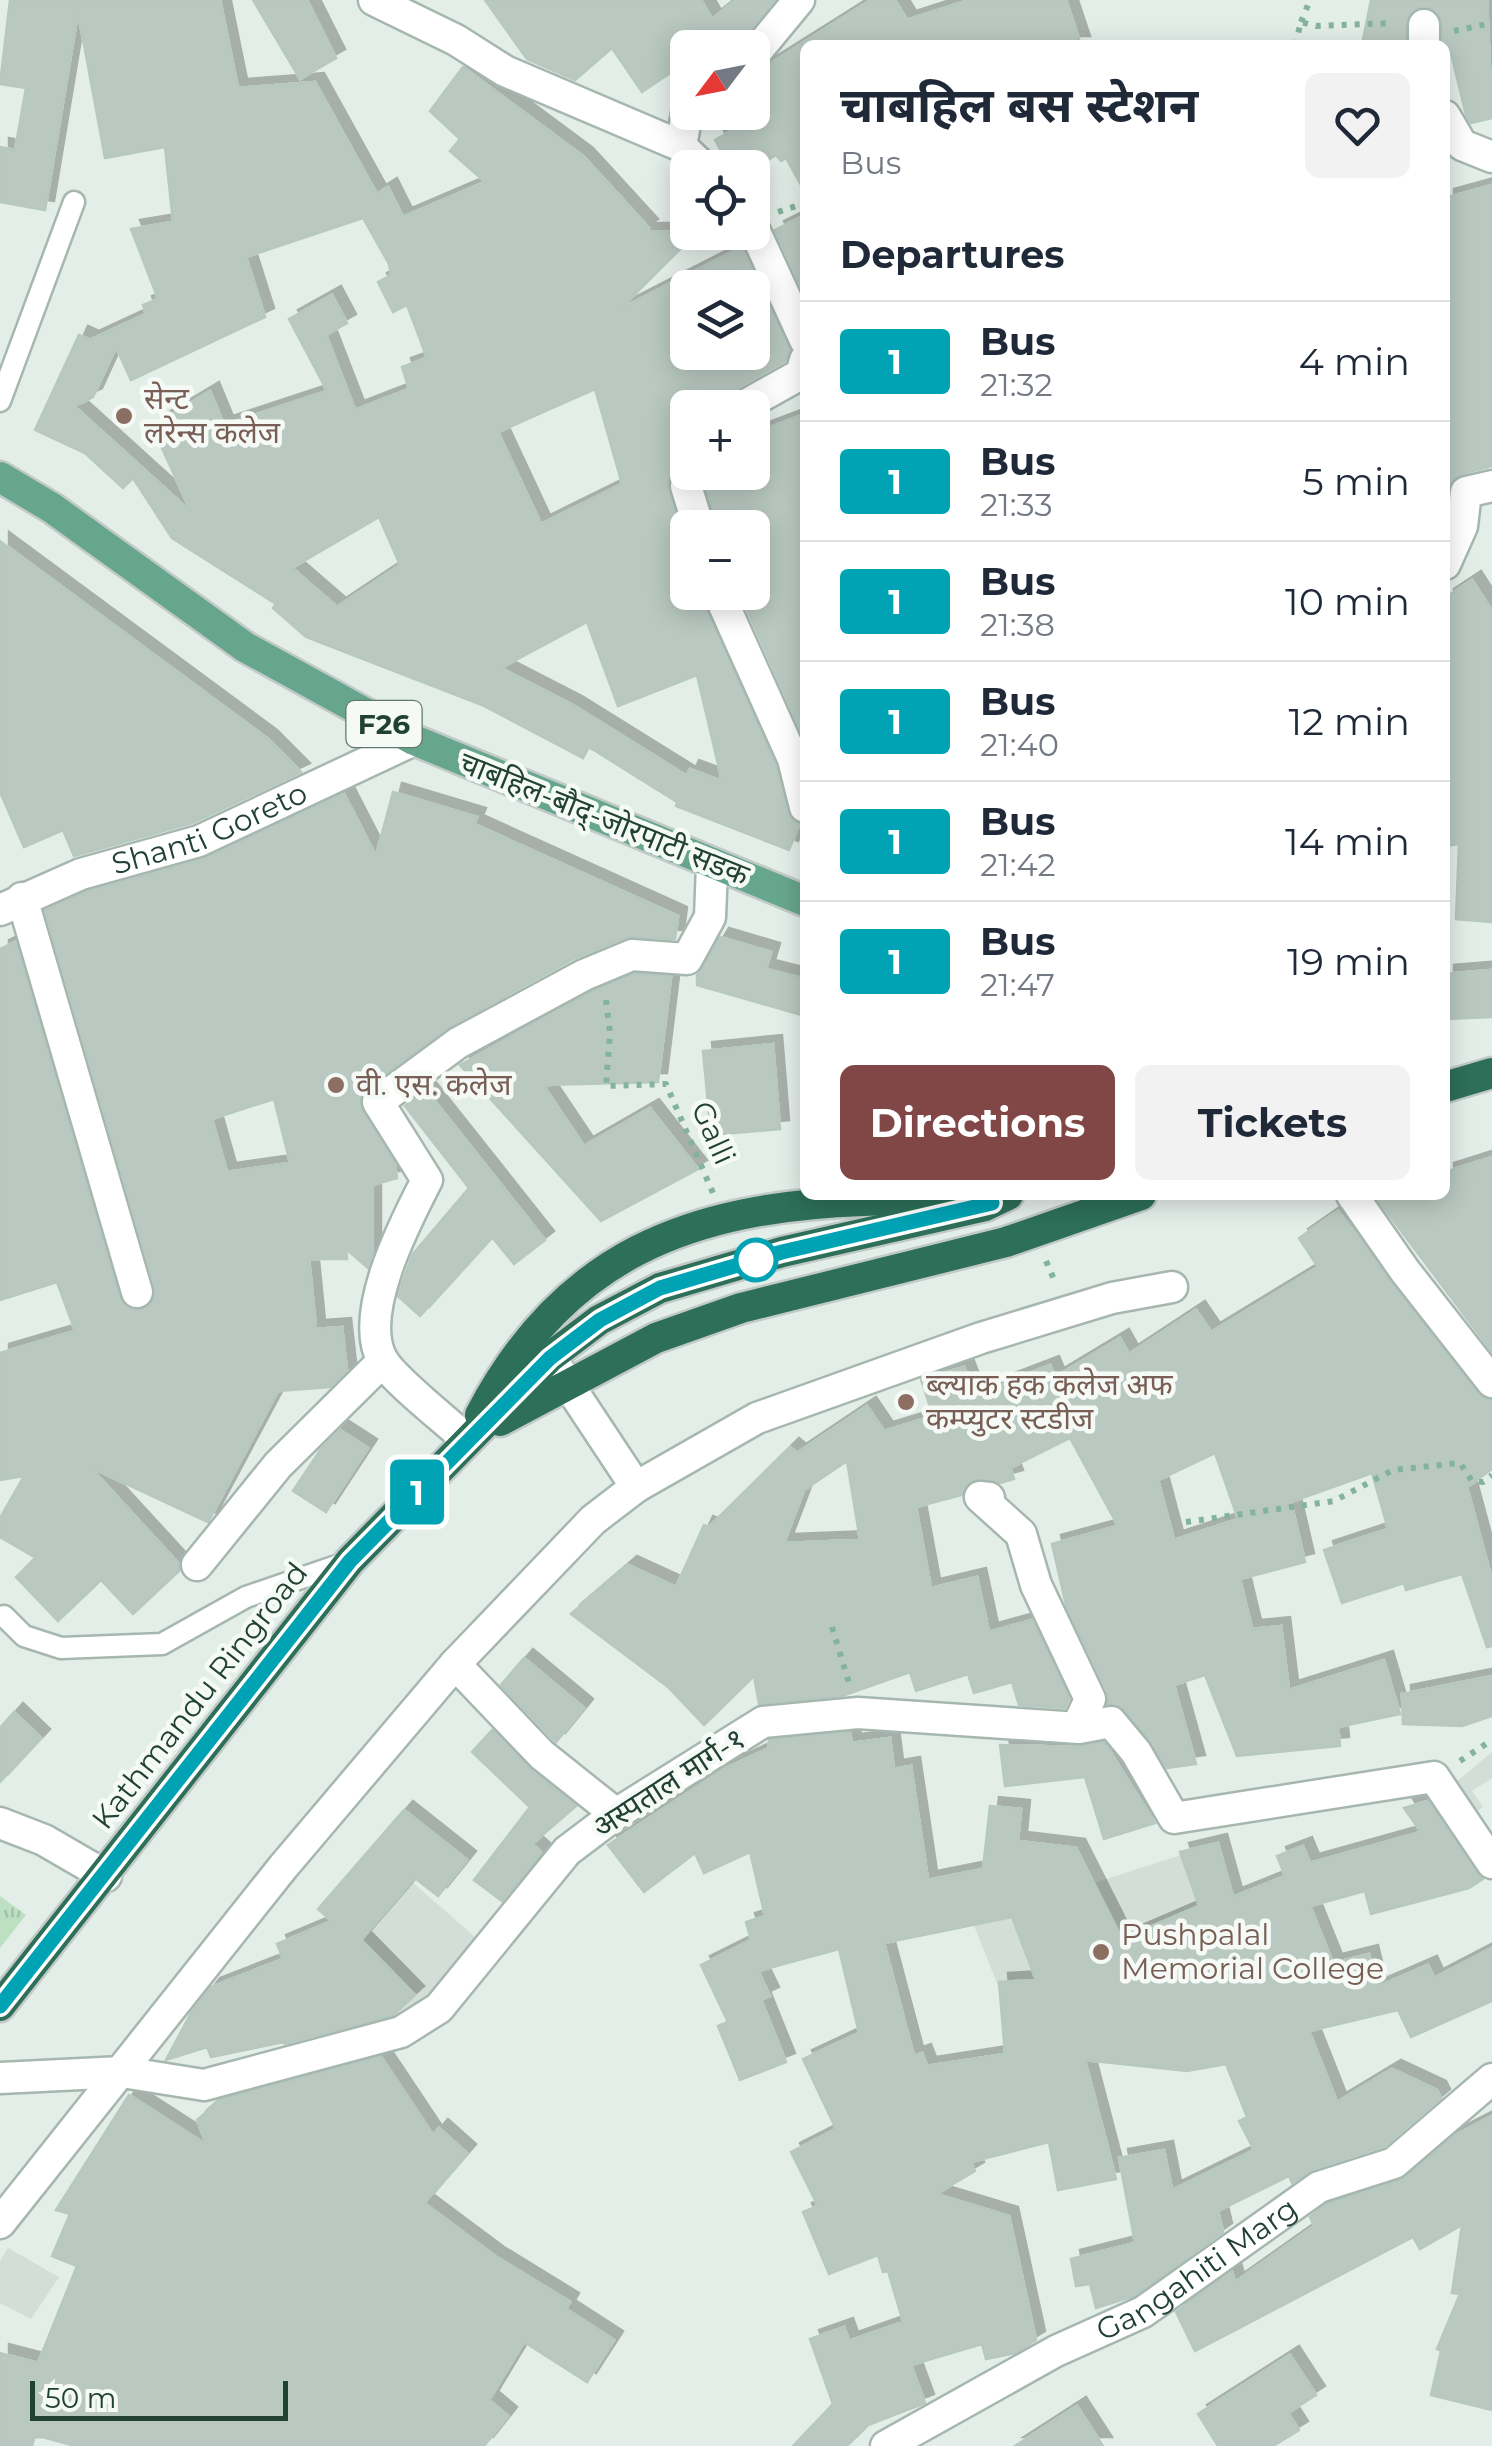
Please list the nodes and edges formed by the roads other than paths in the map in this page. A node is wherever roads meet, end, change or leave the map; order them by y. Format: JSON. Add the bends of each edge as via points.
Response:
{"nodes":[{"id":1,"x":374,"y":0,"type":"edge"},
{"id":2,"x":799,"y":0,"type":"edge"},
{"id":3,"x":770,"y":35,"type":"edge"},
{"id":4,"x":1450,"y":125,"type":"edge"},
{"id":5,"x":684,"y":130,"type":"edge"},
{"id":6,"x":681,"y":146,"type":"junction"},
{"id":7,"x":685,"y":150,"type":"edge"},
{"id":8,"x":1492,"y":158,"type":"edge"},
{"id":9,"x":74,"y":202,"type":"dead end"},
{"id":10,"x":763,"y":250,"type":"edge"},
{"id":11,"x":800,"y":329,"type":"edge"},
{"id":12,"x":800,"y":375,"type":"edge"},
{"id":13,"x":770,"y":391,"type":"edge"},
{"id":14,"x":0,"y":401,"type":"edge"},
{"id":15,"x":0,"y":476,"type":"edge"},
{"id":16,"x":1492,"y":486,"type":"edge"},
{"id":17,"x":1450,"y":553,"type":"edge"},
{"id":18,"x":727,"y":610,"type":"edge"},
{"id":19,"x":414,"y":740,"type":"junction"},
{"id":20,"x":799,"y":756,"type":"edge"},
{"id":21,"x":712,"y":866,"type":"junction"},
{"id":22,"x":800,"y":898,"type":"edge"},
{"id":23,"x":11,"y":904,"type":"edge"},
{"id":24,"x":899,"y":1200,"type":"edge"},
{"id":25,"x":996,"y":1200,"type":"edge"},
{"id":26,"x":1127,"y":1200,"type":"edge"},
{"id":27,"x":1355,"y":1200,"type":"edge"},
{"id":28,"x":1172,"y":1287,"type":"dead end"},
{"id":29,"x":137,"y":1292,"type":"dead end"},
{"id":30,"x":550,"y":1358,"type":"junction"},
{"id":31,"x":383,"y":1361,"type":"junction"},
{"id":32,"x":1492,"y":1382,"type":"edge"},
{"id":33,"x":568,"y":1383,"type":"junction"},
{"id":34,"x":468,"y":1440,"type":"junction"},
{"id":35,"x":636,"y":1486,"type":"junction"},
{"id":36,"x":989,"y":1498,"type":"dead end"},
{"id":37,"x":350,"y":1561,"type":"junction"},
{"id":38,"x":197,"y":1565,"type":"dead end"},
{"id":39,"x":4,"y":1616,"type":"dead end"},
{"id":40,"x":455,"y":1664,"type":"junction"},
{"id":41,"x":1077,"y":1727,"type":"junction"},
{"id":42,"x":616,"y":1814,"type":"junction"},
{"id":43,"x":0,"y":1823,"type":"edge"},
{"id":44,"x":1492,"y":1863,"type":"edge"},
{"id":45,"x":106,"y":1876,"type":"junction"},
{"id":46,"x":0,"y":2006,"type":"edge"},
{"id":47,"x":122,"y":2072,"type":"junction"},
{"id":48,"x":0,"y":2078,"type":"edge"},
{"id":49,"x":1492,"y":2079,"type":"edge"},
{"id":50,"x":0,"y":2223,"type":"edge"},
{"id":51,"x":886,"y":2446,"type":"edge"}],
"edges":[{"from":1,"to":6,"type":"street","via":[[505,71]]},
{"from":2,"to":3,"type":"street"},
{"from":4,"to":8,"type":"street","via":[[1462,145]]},
{"from":5,"to":6,"type":"street"},
{"from":6,"to":7,"type":"street"},
{"from":9,"to":14,"type":"lane"},
{"from":10,"to":11,"type":"street"},
{"from":12,"to":13,"type":"street"},
{"from":15,"to":19,"type":"main road","name":"चाबहिल-बौद्-जोरपाटी सडक","number":"F26","via":[[245,647]]},
{"from":16,"to":17,"type":"street","via":[[1466,492]]},
{"from":18,"to":20,"type":"street"},
{"from":19,"to":21,"type":"main road","name":"चाबहिल-बौद्-जोरपाटी सडक","number":"F26"},
{"from":19,"to":23,"type":"street","name":"Shanti Goreto","via":[[198,841],[81,874]]},
{"from":21,"to":22,"type":"main road","name":"चाबहिल-बौद्-जोरपाटी सडक","number":"F26"},
{"from":21,"to":31,"type":"street","via":[[710,917],[687,959],[632,956],[584,976],[458,1043],[378,1102],[427,1180],[393,1246],[374,1330]]},
{"from":23,"to":29,"type":"street"},
{"from":24,"to":34,"type":"highway","via":[[778,1205],[694,1226],[624,1255],[554,1307],[502,1374]]},
{"from":25,"to":30,"type":"highway","name":"Kathmandu Ringroad","via":[[660,1288],[600,1320]]},
{"from":26,"to":33,"type":"highway","name":"Kathmandu Ringroad","via":[[1006,1242],[741,1308],[656,1338]]},
{"from":27,"to":32,"type":"street"},
{"from":28,"to":35,"type":"street","via":[[1112,1298],[849,1383],[757,1418]]},
{"from":30,"to":33,"type":"street"},
{"from":30,"to":34,"type":"highway","name":"Kathmandu Ringroad"},
{"from":31,"to":34,"type":"street"},
{"from":31,"to":38,"type":"street","via":[[278,1465]]},
{"from":33,"to":34,"type":"highway","name":"Kathmandu Ringroad"},
{"from":33,"to":35,"type":"street"},
{"from":34,"to":37,"type":"highway","name":"Kathmandu Ringroad"},
{"from":35,"to":40,"type":"street","via":[[578,1533]]},
{"from":36,"to":41,"type":"street","via":[[980,1497],[1021,1534],[1036,1585],[1090,1699]]},
{"from":37,"to":39,"type":"lane","via":[[246,1596],[162,1644],[60,1648],[24,1636]]},
{"from":37,"to":45,"type":"highway","name":"Kathmandu Ringroad"},
{"from":40,"to":42,"type":"street","via":[[542,1754]]},
{"from":40,"to":47,"type":"street"},
{"from":41,"to":42,"type":"street","name":"अस्पताल मार्ग-१","via":[[858,1713],[764,1722]]},
{"from":41,"to":44,"type":"street","name":"अस्पताल मार्ग-१","via":[[1111,1722],[1174,1818],[1434,1777]]},
{"from":42,"to":47,"type":"street","name":"अस्पताल मार्ग-१","via":[[568,1851],[438,2008],[401,2032],[204,2086]]},
{"from":43,"to":45,"type":"street"},
{"from":45,"to":46,"type":"highway","name":"Kathmandu Ringroad"},
{"from":47,"to":48,"type":"street","name":"अस्पताल मार्ग-१"},
{"from":47,"to":50,"type":"street"},
{"from":49,"to":51,"type":"street","name":"Gangahiti Marg","via":[[1394,2163],[1319,2187],[1143,2312],[1056,2351]]}]}
